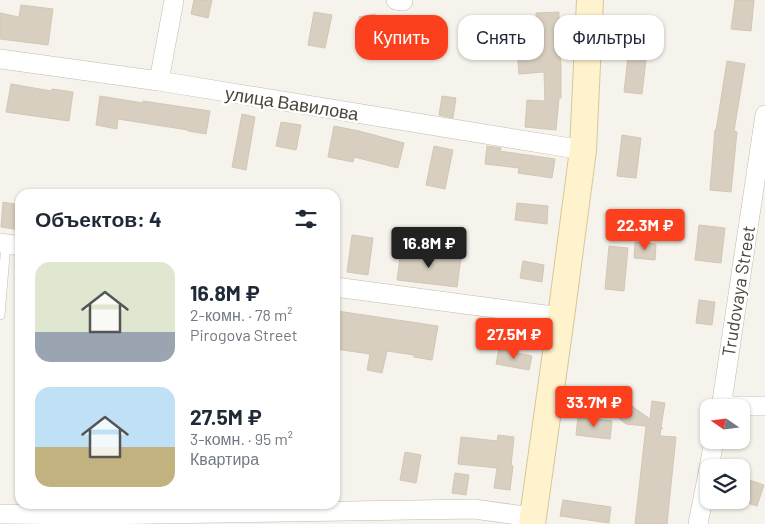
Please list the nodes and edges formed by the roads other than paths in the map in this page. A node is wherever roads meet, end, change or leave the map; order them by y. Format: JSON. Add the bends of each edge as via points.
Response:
{"nodes":[{"id":1,"x":174,"y":0,"type":"edge"},
{"id":2,"x":590,"y":0,"type":"edge"},
{"id":3,"x":0,"y":59,"type":"edge"},
{"id":4,"x":159,"y":81,"type":"junction"},
{"id":5,"x":765,"y":115,"type":"edge"},
{"id":6,"x":583,"y":150,"type":"junction"},
{"id":7,"x":9,"y":244,"type":"edge"},
{"id":8,"x":340,"y":288,"type":"edge"},
{"id":9,"x":0,"y":315,"type":"edge"},
{"id":10,"x":561,"y":317,"type":"junction"},
{"id":11,"x":722,"y":399,"type":"edge"},
{"id":12,"x":750,"y":406,"type":"edge"},
{"id":13,"x":765,"y":406,"type":"edge"},
{"id":14,"x":701,"y":509,"type":"edge"},
{"id":15,"x":0,"y":514,"type":"edge"},
{"id":16,"x":532,"y":521,"type":"edge"},
{"id":17,"x":698,"y":524,"type":"edge"}],
"edges":[{"from":1,"to":4,"type":"street"},
{"from":2,"to":6,"type":"street"},
{"from":3,"to":4,"type":"street","name":"улица Вавилова"},
{"from":4,"to":6,"type":"street","name":"улица Вавилова"},
{"from":5,"to":11,"type":"street","name":"Trudovaya Street"},
{"from":6,"to":10,"type":"street"},
{"from":7,"to":9,"type":"lane"},
{"from":8,"to":10,"type":"street"},
{"from":10,"to":16,"type":"street"},
{"from":12,"to":13,"type":"street"},
{"from":14,"to":17,"type":"street"},
{"from":15,"to":16,"type":"street","via":[[474,509]]}]}
